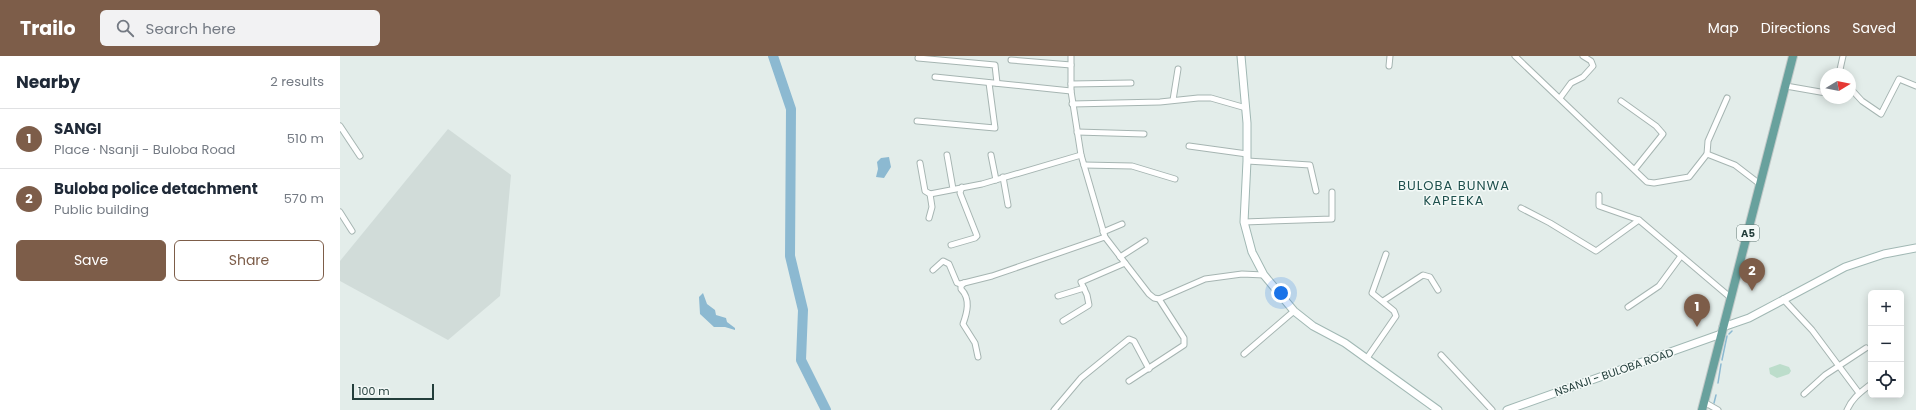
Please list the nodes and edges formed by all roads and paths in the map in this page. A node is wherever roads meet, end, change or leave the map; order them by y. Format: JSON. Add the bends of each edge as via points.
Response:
{"nodes":[{"id":1,"x":1071,"y":56,"type":"edge"},
{"id":2,"x":1241,"y":56,"type":"edge"},
{"id":3,"x":1390,"y":56,"type":"edge"},
{"id":4,"x":1515,"y":56,"type":"edge"},
{"id":5,"x":1583,"y":56,"type":"edge"},
{"id":6,"x":1843,"y":56,"type":"edge"},
{"id":7,"x":918,"y":58,"type":"dead end"},
{"id":8,"x":1791,"y":58,"type":"edge"},
{"id":9,"x":1011,"y":60,"type":"dead end"},
{"id":10,"x":1071,"y":65,"type":"junction"},
{"id":11,"x":1389,"y":66,"type":"dead end"},
{"id":12,"x":1840,"y":68,"type":"edge"},
{"id":13,"x":1178,"y":69,"type":"dead end"},
{"id":14,"x":935,"y":77,"type":"dead end"},
{"id":15,"x":989,"y":83,"type":"junction"},
{"id":16,"x":1131,"y":83,"type":"dead end"},
{"id":17,"x":997,"y":84,"type":"junction"},
{"id":18,"x":1071,"y":84,"type":"junction"},
{"id":19,"x":1786,"y":86,"type":"junction"},
{"id":20,"x":1916,"y":86,"type":"edge"},
{"id":21,"x":1071,"y":91,"type":"junction"},
{"id":22,"x":1820,"y":92,"type":"edge"},
{"id":23,"x":1856,"y":94,"type":"edge"},
{"id":24,"x":1560,"y":98,"type":"junction"},
{"id":25,"x":1727,"y":98,"type":"dead end"},
{"id":26,"x":1173,"y":100,"type":"junction"},
{"id":27,"x":1620,"y":101,"type":"dead end"},
{"id":28,"x":1072,"y":104,"type":"junction"},
{"id":29,"x":1246,"y":108,"type":"junction"},
{"id":30,"x":917,"y":121,"type":"dead end"},
{"id":31,"x":340,"y":126,"type":"edge"},
{"id":32,"x":1077,"y":132,"type":"junction"},
{"id":33,"x":1144,"y":134,"type":"dead end"},
{"id":34,"x":1189,"y":146,"type":"dead end"},
{"id":35,"x":1707,"y":154,"type":"junction"},
{"id":36,"x":947,"y":155,"type":"dead end"},
{"id":37,"x":991,"y":155,"type":"dead end"},
{"id":38,"x":1081,"y":155,"type":"junction"},
{"id":39,"x":360,"y":156,"type":"dead end"},
{"id":40,"x":1247,"y":158,"type":"junction"},
{"id":41,"x":920,"y":163,"type":"dead end"},
{"id":42,"x":1084,"y":165,"type":"junction"},
{"id":43,"x":1634,"y":170,"type":"junction"},
{"id":44,"x":1003,"y":177,"type":"junction"},
{"id":45,"x":1174,"y":179,"type":"dead end"},
{"id":46,"x":996,"y":180,"type":"junction"},
{"id":47,"x":1761,"y":185,"type":"junction"},
{"id":48,"x":962,"y":187,"type":"junction"},
{"id":49,"x":953,"y":189,"type":"junction"},
{"id":50,"x":1316,"y":191,"type":"dead end"},
{"id":51,"x":1332,"y":192,"type":"dead end"},
{"id":52,"x":930,"y":194,"type":"junction"},
{"id":53,"x":1599,"y":195,"type":"dead end"},
{"id":54,"x":1008,"y":205,"type":"dead end"},
{"id":55,"x":1522,"y":208,"type":"dead end"},
{"id":56,"x":340,"y":212,"type":"edge"},
{"id":57,"x":930,"y":218,"type":"dead end"},
{"id":58,"x":1639,"y":220,"type":"junction"},
{"id":59,"x":1244,"y":222,"type":"junction"},
{"id":60,"x":1122,"y":224,"type":"dead end"},
{"id":61,"x":352,"y":231,"type":"dead end"},
{"id":62,"x":1104,"y":234,"type":"junction"},
{"id":63,"x":1145,"y":241,"type":"dead end"},
{"id":64,"x":951,"y":245,"type":"dead end"},
{"id":65,"x":1916,"y":248,"type":"edge"},
{"id":66,"x":1386,"y":254,"type":"dead end"},
{"id":67,"x":1681,"y":256,"type":"junction"},
{"id":68,"x":1120,"y":257,"type":"junction"},
{"id":69,"x":1125,"y":263,"type":"junction"},
{"id":70,"x":933,"y":270,"type":"dead end"},
{"id":71,"x":1264,"y":275,"type":"junction"},
{"id":72,"x":964,"y":283,"type":"junction"},
{"id":73,"x":1084,"y":288,"type":"junction"},
{"id":74,"x":1438,"y":290,"type":"dead end"},
{"id":75,"x":1058,"y":296,"type":"dead end"},
{"id":76,"x":1731,"y":298,"type":"junction"},
{"id":77,"x":1159,"y":299,"type":"junction"},
{"id":78,"x":1783,"y":300,"type":"junction"},
{"id":79,"x":1383,"y":301,"type":"junction"},
{"id":80,"x":1628,"y":307,"type":"dead end"},
{"id":81,"x":1294,"y":311,"type":"junction"},
{"id":82,"x":1062,"y":321,"type":"dead end"},
{"id":83,"x":1722,"y":330,"type":"junction"},
{"id":84,"x":1866,"y":348,"type":"dead end"},
{"id":85,"x":1244,"y":354,"type":"dead end"},
{"id":86,"x":1441,"y":355,"type":"dead end"},
{"id":87,"x":978,"y":357,"type":"dead end"},
{"id":88,"x":1367,"y":358,"type":"junction"},
{"id":89,"x":1838,"y":365,"type":"junction"},
{"id":90,"x":1149,"y":369,"type":"junction"},
{"id":91,"x":1129,"y":381,"type":"dead end"},
{"id":92,"x":1868,"y":386,"type":"edge"},
{"id":93,"x":1859,"y":393,"type":"junction"},
{"id":94,"x":1804,"y":394,"type":"dead end"},
{"id":95,"x":1703,"y":406,"type":"edge"},
{"id":96,"x":1054,"y":410,"type":"edge"},
{"id":97,"x":1438,"y":410,"type":"edge"},
{"id":98,"x":1492,"y":410,"type":"edge"},
{"id":99,"x":1507,"y":410,"type":"edge"},
{"id":100,"x":1718,"y":410,"type":"edge"},
{"id":101,"x":1847,"y":410,"type":"edge"}],
"edges":[{"from":1,"to":10,"type":"street"},
{"from":2,"to":29,"type":"street"},
{"from":3,"to":11,"type":"street"},
{"from":4,"to":24,"type":"street"},
{"from":5,"to":24,"type":"street","via":[[1591,61],[1593,66],[1583,77],[1571,84]]},
{"from":6,"to":12,"type":"street"},
{"from":7,"to":17,"type":"street","via":[[995,65]]},
{"from":8,"to":19,"type":"main road","number":"A5"},
{"from":9,"to":10,"type":"street"},
{"from":10,"to":18,"type":"street"},
{"from":13,"to":26,"type":"street"},
{"from":14,"to":15,"type":"street"},
{"from":15,"to":17,"type":"street"},
{"from":15,"to":30,"type":"street","via":[[995,128]]},
{"from":16,"to":18,"type":"street"},
{"from":17,"to":21,"type":"street"},
{"from":18,"to":21,"type":"street"},
{"from":19,"to":22,"type":"street"},
{"from":19,"to":47,"type":"main road","number":"A5"},
{"from":20,"to":23,"type":"street","via":[[1899,79],[1881,114]]},
{"from":21,"to":28,"type":"street"},
{"from":24,"to":43,"type":"street"},
{"from":25,"to":35,"type":"street","via":[[1708,141]]},
{"from":26,"to":28,"type":"street"},
{"from":26,"to":29,"type":"street","via":[[1211,98]]},
{"from":27,"to":43,"type":"street","via":[[1656,126],[1663,134]]},
{"from":28,"to":32,"type":"street"},
{"from":29,"to":40,"type":"street"},
{"from":31,"to":39,"type":"street"},
{"from":32,"to":33,"type":"street"},
{"from":32,"to":38,"type":"street"},
{"from":34,"to":40,"type":"street"},
{"from":35,"to":43,"type":"street","via":[[1692,174],[1685,178],[1650,183]]},
{"from":35,"to":47,"type":"street","via":[[1735,165]]},
{"from":36,"to":49,"type":"street"},
{"from":37,"to":46,"type":"street"},
{"from":38,"to":42,"type":"street"},
{"from":38,"to":44,"type":"street"},
{"from":40,"to":50,"type":"street","via":[[1310,165]]},
{"from":40,"to":59,"type":"street"},
{"from":41,"to":52,"type":"street","via":[[924,191]]},
{"from":42,"to":45,"type":"street","via":[[1132,166]]},
{"from":42,"to":62,"type":"street"},
{"from":44,"to":46,"type":"street"},
{"from":44,"to":54,"type":"street"},
{"from":46,"to":48,"type":"street"},
{"from":47,"to":76,"type":"main road","number":"A5"},
{"from":48,"to":49,"type":"street"},
{"from":48,"to":64,"type":"street","via":[[960,193],[977,236]]},
{"from":49,"to":52,"type":"street"},
{"from":51,"to":59,"type":"street","via":[[1332,219]]},
{"from":52,"to":57,"type":"street"},
{"from":53,"to":58,"type":"street","via":[[1599,206]]},
{"from":55,"to":58,"type":"street","via":[[1596,251]]},
{"from":56,"to":61,"type":"street"},
{"from":58,"to":67,"type":"street"},
{"from":59,"to":71,"type":"street","via":[[1252,252]]},
{"from":60,"to":62,"type":"street"},
{"from":62,"to":68,"type":"street"},
{"from":62,"to":72,"type":"street","via":[[992,276]]},
{"from":63,"to":68,"type":"street"},
{"from":65,"to":78,"type":"street","name":"NSANJI - BULOBA ROAD","via":[[1884,254],[1845,267]]},
{"from":66,"to":79,"type":"street","via":[[1372,293]]},
{"from":67,"to":76,"type":"street"},
{"from":67,"to":80,"type":"street","via":[[1659,286]]},
{"from":68,"to":69,"type":"street"},
{"from":69,"to":73,"type":"street","via":[[1081,282]]},
{"from":69,"to":77,"type":"street","via":[[1149,294]]},
{"from":70,"to":72,"type":"street","via":[[943,262],[949,264],[958,283]]},
{"from":71,"to":77,"type":"street","via":[[1242,274],[1205,279]]},
{"from":71,"to":81,"type":"street"},
{"from":72,"to":87,"type":"street","via":[[961,289],[968,302],[963,324],[974,343]]},
{"from":73,"to":75,"type":"street"},
{"from":73,"to":82,"type":"street","via":[[1089,305]]},
{"from":74,"to":79,"type":"street","via":[[1430,277],[1423,275]]},
{"from":76,"to":83,"type":"main road","number":"A5"},
{"from":77,"to":90,"type":"street","via":[[1185,342],[1178,350]]},
{"from":78,"to":83,"type":"street","name":"NSANJI - BULOBA ROAD"},
{"from":78,"to":89,"type":"street","via":[[1807,324]]},
{"from":79,"to":88,"type":"street","via":[[1394,311],[1396,318]]},
{"from":81,"to":85,"type":"street"},
{"from":81,"to":88,"type":"street","via":[[1313,326],[1346,343]]},
{"from":83,"to":95,"type":"main road","number":"A5"},
{"from":83,"to":99,"type":"street","name":"NSANJI - BULOBA ROAD"},
{"from":84,"to":89,"type":"street"},
{"from":86,"to":98,"type":"street"},
{"from":88,"to":97,"type":"street"},
{"from":89,"to":93,"type":"street"},
{"from":89,"to":94,"type":"street"},
{"from":90,"to":91,"type":"street"},
{"from":90,"to":96,"type":"street","via":[[1134,341],[1129,340],[1081,378]]},
{"from":92,"to":93,"type":"street"},
{"from":93,"to":101,"type":"street"},
{"from":95,"to":100,"type":"street"}]}
